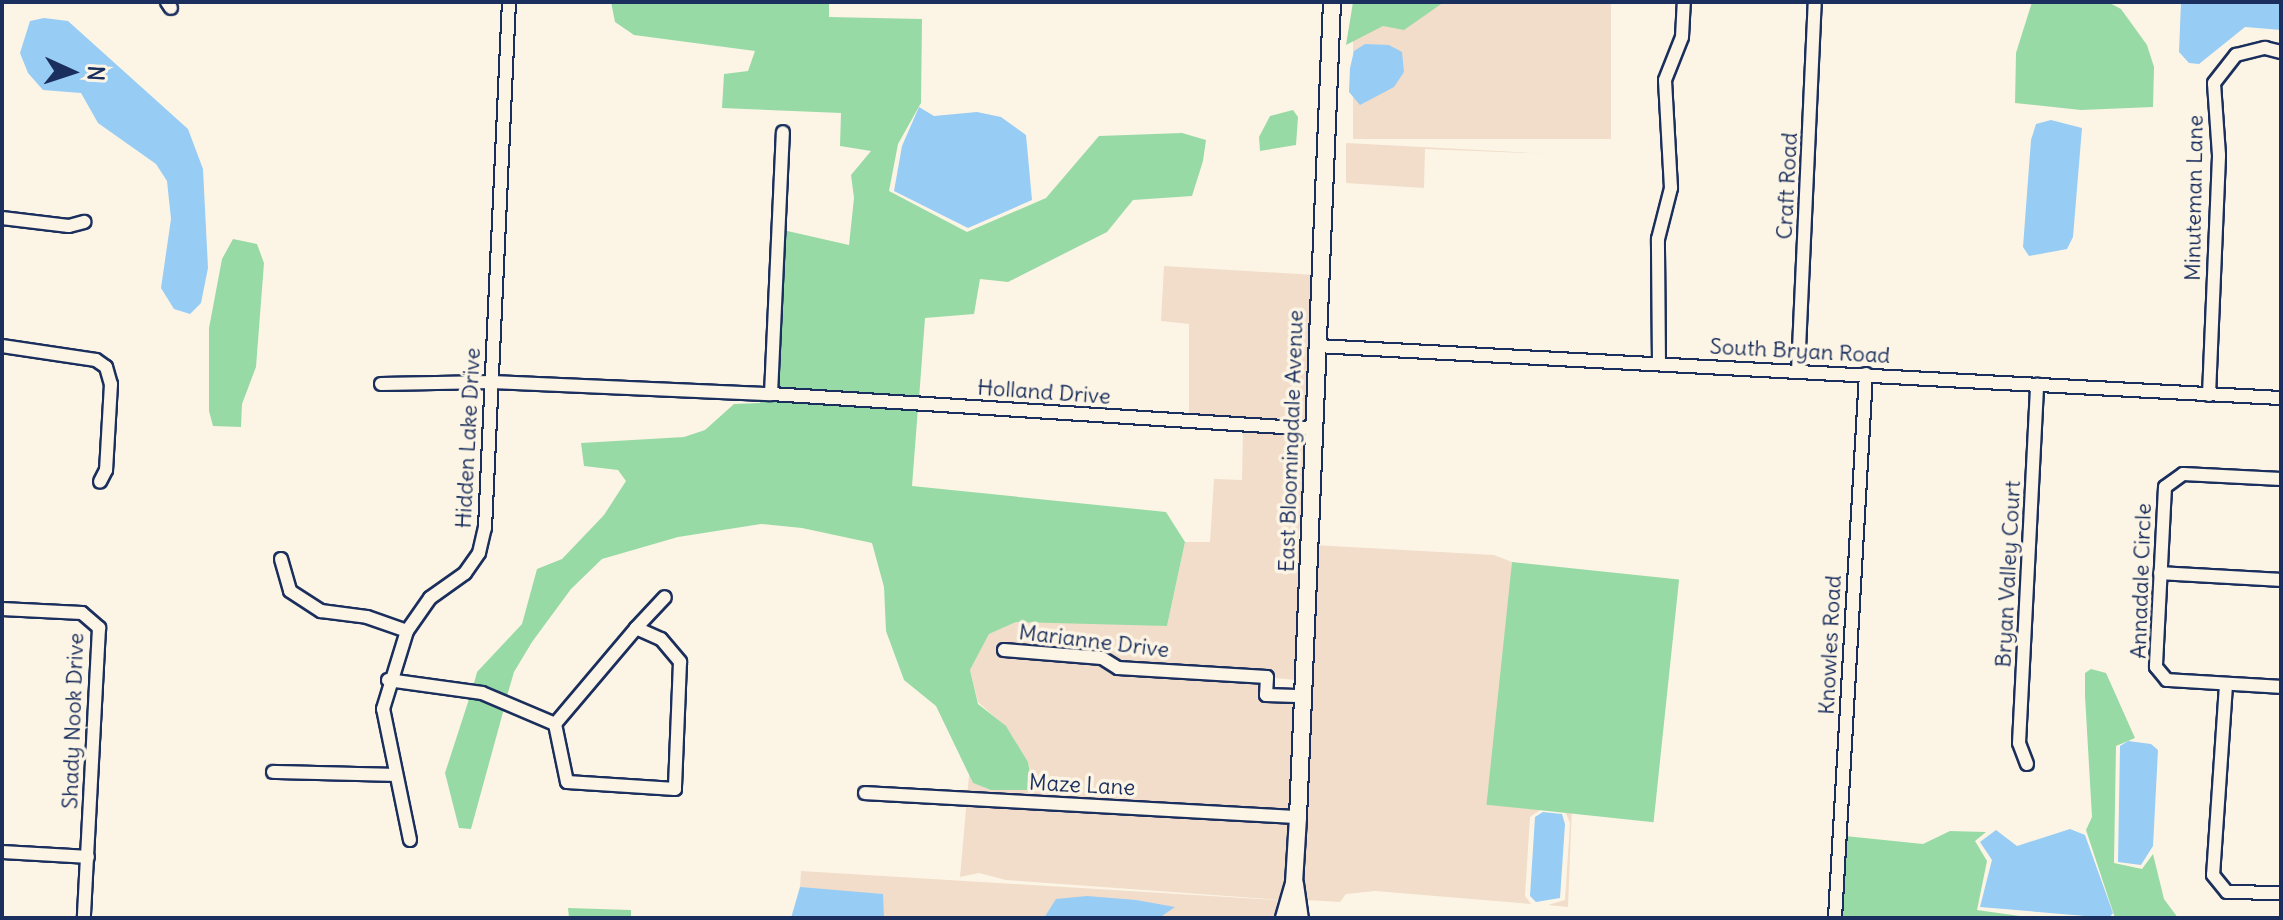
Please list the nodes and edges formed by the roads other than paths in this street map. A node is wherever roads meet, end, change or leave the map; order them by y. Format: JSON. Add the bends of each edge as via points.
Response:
{"nodes":[{"id":1,"x":509,"y":2,"type":"edge"},
{"id":2,"x":1332,"y":2,"type":"edge"},
{"id":3,"x":1684,"y":2,"type":"edge"},
{"id":4,"x":1815,"y":2,"type":"edge"},
{"id":5,"x":2281,"y":52,"type":"edge"},
{"id":6,"x":783,"y":132,"type":"dead end"},
{"id":7,"x":2,"y":218,"type":"edge"},
{"id":8,"x":84,"y":222,"type":"dead end"},
{"id":9,"x":2,"y":346,"type":"edge"},
{"id":10,"x":1317,"y":346,"type":"junction"},
{"id":11,"x":1659,"y":364,"type":"junction"},
{"id":12,"x":1798,"y":371,"type":"junction"},
{"id":13,"x":1866,"y":374,"type":"junction"},
{"id":14,"x":492,"y":382,"type":"junction"},
{"id":15,"x":381,"y":384,"type":"dead end"},
{"id":16,"x":2037,"y":384,"type":"junction"},
{"id":17,"x":771,"y":394,"type":"junction"},
{"id":18,"x":2209,"y":395,"type":"junction"},
{"id":19,"x":2281,"y":398,"type":"edge"},
{"id":20,"x":1314,"y":429,"type":"junction"},
{"id":21,"x":2281,"y":479,"type":"edge"},
{"id":22,"x":100,"y":482,"type":"dead end"},
{"id":23,"x":281,"y":559,"type":"dead end"},
{"id":24,"x":2160,"y":573,"type":"junction"},
{"id":25,"x":2281,"y":580,"type":"edge"},
{"id":26,"x":665,"y":597,"type":"dead end"},
{"id":27,"x":2,"y":609,"type":"edge"},
{"id":28,"x":636,"y":628,"type":"junction"},
{"id":29,"x":407,"y":631,"type":"junction"},
{"id":30,"x":1004,"y":650,"type":"dead end"},
{"id":31,"x":388,"y":680,"type":"junction"},
{"id":32,"x":2226,"y":685,"type":"junction"},
{"id":33,"x":2281,"y":687,"type":"edge"},
{"id":34,"x":1304,"y":696,"type":"junction"},
{"id":35,"x":555,"y":724,"type":"junction"},
{"id":36,"x":2027,"y":764,"type":"dead end"},
{"id":37,"x":273,"y":772,"type":"dead end"},
{"id":38,"x":392,"y":775,"type":"junction"},
{"id":39,"x":865,"y":793,"type":"dead end"},
{"id":40,"x":1298,"y":817,"type":"junction"},
{"id":41,"x":410,"y":840,"type":"dead end"},
{"id":42,"x":2,"y":852,"type":"edge"},
{"id":43,"x":88,"y":857,"type":"junction"},
{"id":44,"x":1294,"y":883,"type":"junction"},
{"id":45,"x":2281,"y":893,"type":"edge"},
{"id":46,"x":84,"y":918,"type":"edge"},
{"id":47,"x":1284,"y":918,"type":"edge"},
{"id":48,"x":1300,"y":918,"type":"edge"},
{"id":49,"x":1835,"y":918,"type":"edge"}],
"edges":[{"from":1,"to":14,"type":"street","name":"Hidden Lake Drive"},
{"from":2,"to":10,"type":"main road","name":"East Bloomingdale Avenue"},
{"from":3,"to":11,"type":"street","via":[[1682,37],[1665,80],[1671,188],[1658,239]]},
{"from":4,"to":12,"type":"street","name":"Craft Road"},
{"from":5,"to":18,"type":"street","name":"Minuteman Lane","via":[[2265,48],[2236,55],[2214,83],[2219,155]]},
{"from":6,"to":17,"type":"street"},
{"from":7,"to":8,"type":"street","via":[[69,226]]},
{"from":9,"to":22,"type":"street","via":[[96,360],[106,367],[111,384],[106,470]]},
{"from":10,"to":11,"type":"street","name":"South Bryan Road"},
{"from":10,"to":20,"type":"main road","name":"East Bloomingdale Avenue"},
{"from":11,"to":12,"type":"street","name":"South Bryan Road"},
{"from":12,"to":13,"type":"street","name":"South Bryan Road"},
{"from":13,"to":16,"type":"street","name":"South Bryan Road"},
{"from":13,"to":49,"type":"street","name":"Knowles Road"},
{"from":14,"to":15,"type":"street","name":"Holland Drive"},
{"from":14,"to":17,"type":"street","name":"Holland Drive"},
{"from":14,"to":29,"type":"street","name":"Hidden Lake Drive","via":[[485,528],[479,553],[465,573],[430,598]]},
{"from":16,"to":18,"type":"street","name":"South Bryan Road"},
{"from":16,"to":36,"type":"street","name":"Bryan Valley Court","via":[[2019,743]]},
{"from":17,"to":20,"type":"street","name":"Holland Drive"},
{"from":18,"to":19,"type":"street","name":"South Bryan Road"},
{"from":20,"to":34,"type":"main road","name":"East Bloomingdale Avenue"},
{"from":21,"to":24,"type":"street","name":"Annadale Circle","via":[[2183,474],[2165,487]]},
{"from":23,"to":29,"type":"street","via":[[290,591],[321,611],[367,617]]},
{"from":24,"to":25,"type":"street"},
{"from":24,"to":32,"type":"street","name":"Annadale Circle","via":[[2156,667],[2167,680]]},
{"from":26,"to":28,"type":"street"},
{"from":27,"to":43,"type":"street","name":"Shady Nook Drive","via":[[82,613],[97,623]]},
{"from":28,"to":35,"type":"street"},
{"from":28,"to":35,"type":"street","via":[[661,639],[680,662],[675,789],[567,782]]},
{"from":29,"to":31,"type":"street","name":"Hidden Lake Drive"},
{"from":30,"to":34,"type":"street","name":"Marianne Drive","via":[[1102,658],[1118,668],[1267,677],[1266,695]]},
{"from":31,"to":35,"type":"street","via":[[482,693]]},
{"from":31,"to":38,"type":"street","name":"Hidden Lake Drive","via":[[383,709]]},
{"from":32,"to":33,"type":"street","name":"Annadale Circle"},
{"from":32,"to":45,"type":"street","via":[[2213,875],[2227,892]]},
{"from":34,"to":40,"type":"main road","name":"East Bloomingdale Avenue"},
{"from":37,"to":38,"type":"street"},
{"from":38,"to":41,"type":"street","name":"Hidden Lake Drive"},
{"from":39,"to":40,"type":"street","name":"Maze Lane"},
{"from":40,"to":44,"type":"main road","name":"East Bloomingdale Avenue"},
{"from":42,"to":43,"type":"street"},
{"from":43,"to":46,"type":"street","name":"Shady Nook Drive"},
{"from":44,"to":47,"type":"main road","name":"East Bloomingdale Avenue"},
{"from":44,"to":48,"type":"main road","name":"East Bloomingdale Avenue"}]}
